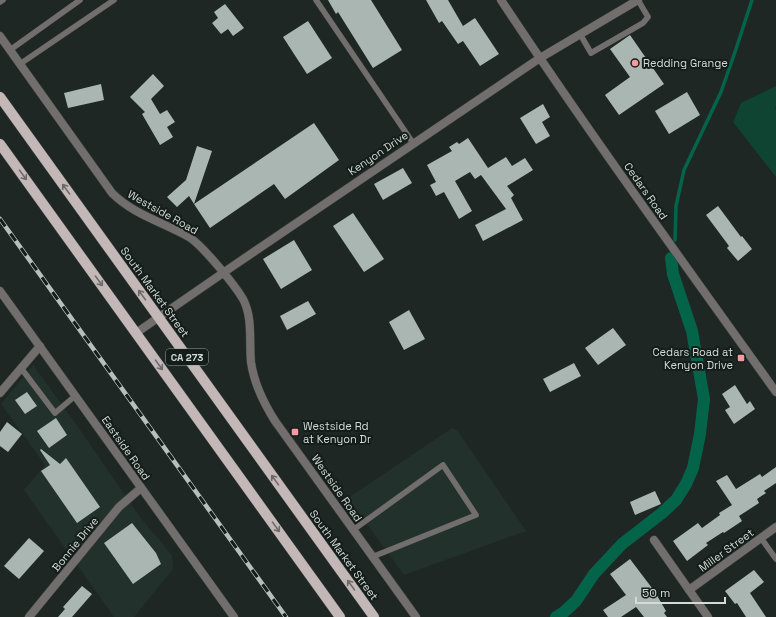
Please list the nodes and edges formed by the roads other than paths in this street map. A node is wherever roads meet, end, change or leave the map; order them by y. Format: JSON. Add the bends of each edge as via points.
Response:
{"nodes":[{"id":1,"x":3,"y":0,"type":"edge"},
{"id":2,"x":80,"y":0,"type":"edge"},
{"id":3,"x":114,"y":0,"type":"edge"},
{"id":4,"x":316,"y":0,"type":"edge"},
{"id":5,"x":501,"y":0,"type":"edge"},
{"id":6,"x":638,"y":0,"type":"edge"},
{"id":7,"x":0,"y":2,"type":"edge"},
{"id":8,"x":580,"y":34,"type":"junction"},
{"id":9,"x":0,"y":36,"type":"edge"},
{"id":10,"x":10,"y":50,"type":"junction"},
{"id":11,"x":540,"y":58,"type":"junction"},
{"id":12,"x":20,"y":64,"type":"junction"},
{"id":13,"x":0,"y":97,"type":"edge"},
{"id":14,"x":413,"y":143,"type":"junction"},
{"id":15,"x":0,"y":144,"type":"edge"},
{"id":16,"x":223,"y":273,"type":"junction"},
{"id":17,"x":0,"y":291,"type":"edge"},
{"id":18,"x":159,"y":318,"type":"junction"},
{"id":19,"x":136,"y":333,"type":"junction"},
{"id":20,"x":40,"y":346,"type":"junction"},
{"id":21,"x":22,"y":368,"type":"junction"},
{"id":22,"x":776,"y":392,"type":"edge"},
{"id":23,"x":0,"y":393,"type":"edge"},
{"id":24,"x":75,"y":396,"type":"junction"},
{"id":25,"x":141,"y":488,"type":"junction"},
{"id":26,"x":776,"y":527,"type":"edge"},
{"id":27,"x":353,"y":530,"type":"junction"},
{"id":28,"x":761,"y":538,"type":"junction"},
{"id":29,"x":654,"y":540,"type":"dead end"},
{"id":30,"x":372,"y":557,"type":"junction"},
{"id":31,"x":776,"y":559,"type":"edge"},
{"id":32,"x":689,"y":590,"type":"junction"},
{"id":33,"x":29,"y":617,"type":"edge"},
{"id":34,"x":234,"y":617,"type":"edge"},
{"id":35,"x":340,"y":617,"type":"edge"},
{"id":36,"x":374,"y":617,"type":"edge"},
{"id":37,"x":416,"y":617,"type":"edge"},
{"id":38,"x":708,"y":617,"type":"edge"}],
"edges":[{"from":1,"to":7,"type":"lane"},
{"from":2,"to":10,"type":"lane"},
{"from":3,"to":12,"type":"lane"},
{"from":4,"to":14,"type":"lane"},
{"from":5,"to":11,"type":"street","name":"Cedars Road"},
{"from":6,"to":8,"type":"street","name":"Kenyon Drive"},
{"from":6,"to":8,"type":"lane","via":[[648,17],[643,23],[591,53]]},
{"from":8,"to":11,"type":"street","name":"Kenyon Drive"},
{"from":9,"to":10,"type":"street","name":"Westside Road"},
{"from":10,"to":12,"type":"street","name":"Westside Road"},
{"from":11,"to":14,"type":"street","name":"Kenyon Drive"},
{"from":11,"to":22,"type":"street","name":"Cedars Road"},
{"from":12,"to":16,"type":"street","name":"Westside Road","via":[[112,193],[133,209],[191,238]]},
{"from":18,"to":13,"type":"main road","name":"South Market Street","number":"CA 273","one_way":true},
{"from":14,"to":16,"type":"street","name":"Kenyon Drive"},
{"from":15,"to":19,"type":"main road","number":"CA 273","one_way":true},
{"from":16,"to":18,"type":"street","name":"Kenyon Drive"},
{"from":16,"to":27,"type":"street","name":"Westside Road","via":[[246,306],[254,376],[262,400]]},
{"from":17,"to":20,"type":"street","name":"Eastside Road"},
{"from":18,"to":19,"type":"street","name":"Kenyon Drive"},
{"from":36,"to":18,"type":"main road","name":"South Market Street","number":"CA 273","one_way":true},
{"from":19,"to":35,"type":"main road","number":"CA 273","one_way":true},
{"from":20,"to":21,"type":"street"},
{"from":20,"to":24,"type":"street","name":"Eastside Road"},
{"from":21,"to":23,"type":"street"},
{"from":21,"to":24,"type":"lane","via":[[55,413]]},
{"from":24,"to":25,"type":"street","name":"Eastside Road"},
{"from":25,"to":33,"type":"street","name":"Bonnie Drive","via":[[119,507]]},
{"from":25,"to":34,"type":"street","name":"Eastside Road"},
{"from":26,"to":28,"type":"street","name":"Miller Street"},
{"from":27,"to":30,"type":"street","name":"Westside Road"},
{"from":27,"to":30,"type":"lane","via":[[443,465],[476,515]]},
{"from":28,"to":31,"type":"lane"},
{"from":28,"to":32,"type":"street","name":"Miller Street"},
{"from":29,"to":32,"type":"street"},
{"from":30,"to":37,"type":"street","name":"Westside Road"},
{"from":32,"to":38,"type":"street"}]}
